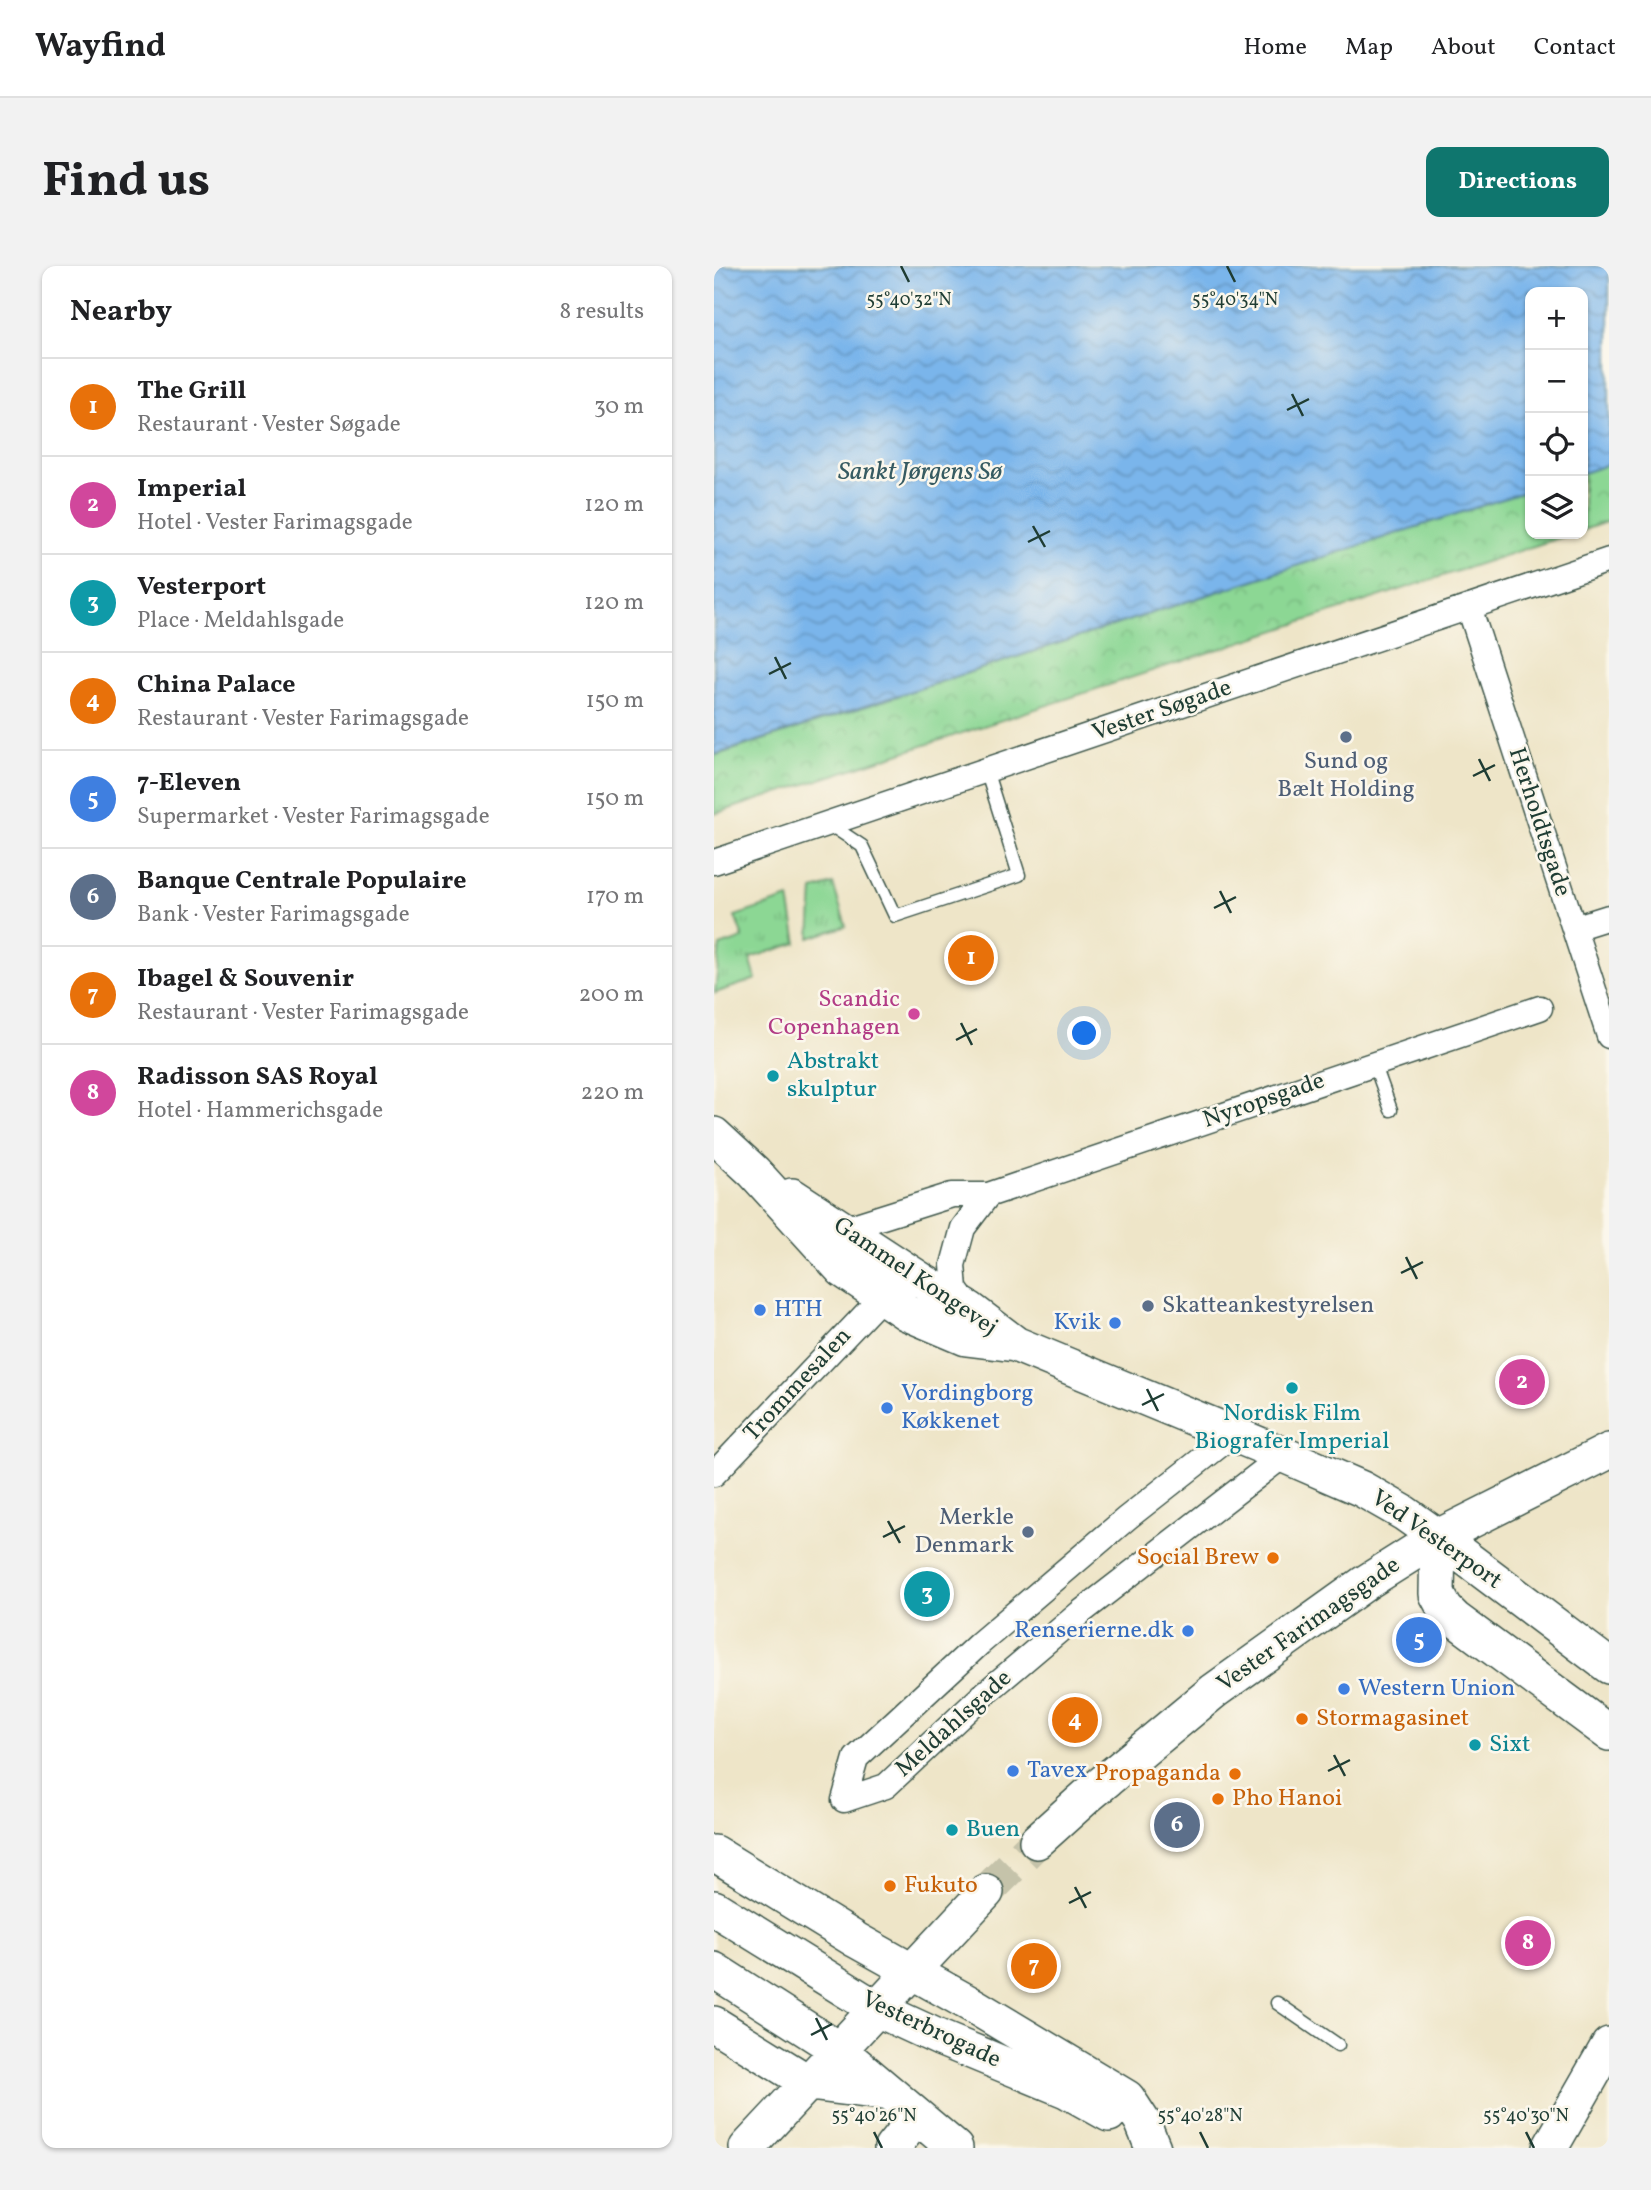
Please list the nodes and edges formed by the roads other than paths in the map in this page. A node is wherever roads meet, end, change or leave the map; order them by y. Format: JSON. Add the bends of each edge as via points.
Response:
{"nodes":[{"id":1,"x":1609,"y":560,"type":"edge"},
{"id":2,"x":1469,"y":607,"type":"junction"},
{"id":3,"x":986,"y":770,"type":"junction"},
{"id":4,"x":829,"y":823,"type":"junction"},
{"id":5,"x":714,"y":862,"type":"edge"},
{"id":6,"x":1609,"y":917,"type":"edge"},
{"id":7,"x":1574,"y":928,"type":"junction"},
{"id":8,"x":1540,"y":1007,"type":"dead end"},
{"id":9,"x":1609,"y":1036,"type":"edge"},
{"id":10,"x":1374,"y":1063,"type":"junction"},
{"id":11,"x":1391,"y":1110,"type":"dead end"},
{"id":12,"x":714,"y":1135,"type":"edge"},
{"id":13,"x":754,"y":1172,"type":"junction"},
{"id":14,"x":988,"y":1195,"type":"junction"},
{"id":15,"x":844,"y":1229,"type":"junction"},
{"id":16,"x":882,"y":1297,"type":"junction"},
{"id":17,"x":969,"y":1309,"type":"junction"},
{"id":18,"x":1015,"y":1344,"type":"junction"},
{"id":19,"x":1234,"y":1434,"type":"junction"},
{"id":20,"x":1609,"y":1451,"type":"edge"},
{"id":21,"x":1284,"y":1455,"type":"junction"},
{"id":22,"x":714,"y":1474,"type":"edge"},
{"id":23,"x":1438,"y":1537,"type":"junction"},
{"id":24,"x":1609,"y":1666,"type":"edge"},
{"id":25,"x":1609,"y":1734,"type":"edge"},
{"id":26,"x":1037,"y":1841,"type":"tunnel mouth"},
{"id":27,"x":714,"y":1853,"type":"edge"},
{"id":28,"x":986,"y":1892,"type":"tunnel mouth"},
{"id":29,"x":714,"y":1908,"type":"edge"},
{"id":30,"x":714,"y":1970,"type":"edge"},
{"id":31,"x":912,"y":1971,"type":"junction"},
{"id":32,"x":1277,"y":2003,"type":"dead end"},
{"id":33,"x":877,"y":2009,"type":"junction"},
{"id":34,"x":714,"y":2024,"type":"edge"},
{"id":35,"x":1338,"y":2045,"type":"dead end"},
{"id":36,"x":1609,"y":2045,"type":"edge"},
{"id":37,"x":839,"y":2050,"type":"junction"},
{"id":38,"x":809,"y":2083,"type":"junction"},
{"id":39,"x":890,"y":2093,"type":"junction"},
{"id":40,"x":917,"y":2117,"type":"junction"},
{"id":41,"x":747,"y":2148,"type":"edge"},
{"id":42,"x":892,"y":2148,"type":"edge"},
{"id":43,"x":955,"y":2148,"type":"edge"},
{"id":44,"x":1151,"y":2148,"type":"edge"},
{"id":45,"x":1549,"y":2148,"type":"edge"}],
"edges":[{"from":1,"to":2,"type":"street","name":"Vester Søgade"},
{"from":2,"to":3,"type":"street","name":"Vester Søgade"},
{"from":2,"to":7,"type":"street","name":"Herholdtsgade"},
{"from":3,"to":4,"type":"street","name":"Vester Søgade"},
{"from":3,"to":4,"type":"lane","via":[[1019,875],[895,916],[862,846]]},
{"from":4,"to":5,"type":"street","name":"Vester Søgade"},
{"from":6,"to":7,"type":"street"},
{"from":7,"to":9,"type":"street","name":"Herholdtsgade"},
{"from":8,"to":10,"type":"street","name":"Nyropsgade"},
{"from":10,"to":11,"type":"lane"},
{"from":10,"to":14,"type":"street","name":"Nyropsgade"},
{"from":12,"to":13,"type":"street","name":"Gammel Kongevej"},
{"from":13,"to":15,"type":"street","name":"Gammel Kongevej"},
{"from":13,"to":16,"type":"street","name":"Gammel Kongevej","via":[[843,1270]]},
{"from":14,"to":15,"type":"street","name":"Nyropsgade","via":[[952,1195]]},
{"from":14,"to":17,"type":"street","via":[[963,1228],[953,1265],[955,1289]]},
{"from":15,"to":17,"type":"street","name":"Gammel Kongevej"},
{"from":16,"to":18,"type":"street","name":"Gammel Kongevej","via":[[907,1313],[967,1338]]},
{"from":16,"to":22,"type":"street","name":"Trommesalen"},
{"from":17,"to":18,"type":"street","name":"Gammel Kongevej"},
{"from":18,"to":19,"type":"street","name":"Ved Vesterport"},
{"from":19,"to":21,"type":"street","name":"Ved Vesterport"},
{"from":19,"to":21,"type":"street","name":"Meldahlsgade","via":[[980,1643],[856,1758],[844,1800],[886,1786],[1080,1613]]},
{"from":20,"to":23,"type":"street","name":"Vester Farimagsgade"},
{"from":21,"to":23,"type":"street","name":"Ved Vesterport","via":[[1362,1489]]},
{"from":23,"to":24,"type":"street","name":"Ved Vesterport"},
{"from":23,"to":25,"type":"street","via":[[1437,1594],[1445,1609]]},
{"from":23,"to":26,"type":"street","name":"Vester Farimagsgade","via":[[1214,1691]]},
{"from":27,"to":31,"type":"street"},
{"from":28,"to":31,"type":"street"},
{"from":29,"to":33,"type":"street","name":"Vesterbrogade"},
{"from":30,"to":37,"type":"street"},
{"from":31,"to":33,"type":"street"},
{"from":31,"to":44,"type":"street","via":[[1127,2098],[1142,2121]]},
{"from":32,"to":35,"type":"lane"},
{"from":33,"to":37,"type":"street"},
{"from":33,"to":44,"type":"street","name":"Vesterbrogade","via":[[1084,2098]]},
{"from":34,"to":38,"type":"street"},
{"from":36,"to":45,"type":"street"},
{"from":37,"to":38,"type":"street"},
{"from":37,"to":39,"type":"street"},
{"from":38,"to":39,"type":"street"},
{"from":38,"to":41,"type":"street"},
{"from":39,"to":40,"type":"street"},
{"from":40,"to":42,"type":"street"},
{"from":40,"to":43,"type":"street"}]}
